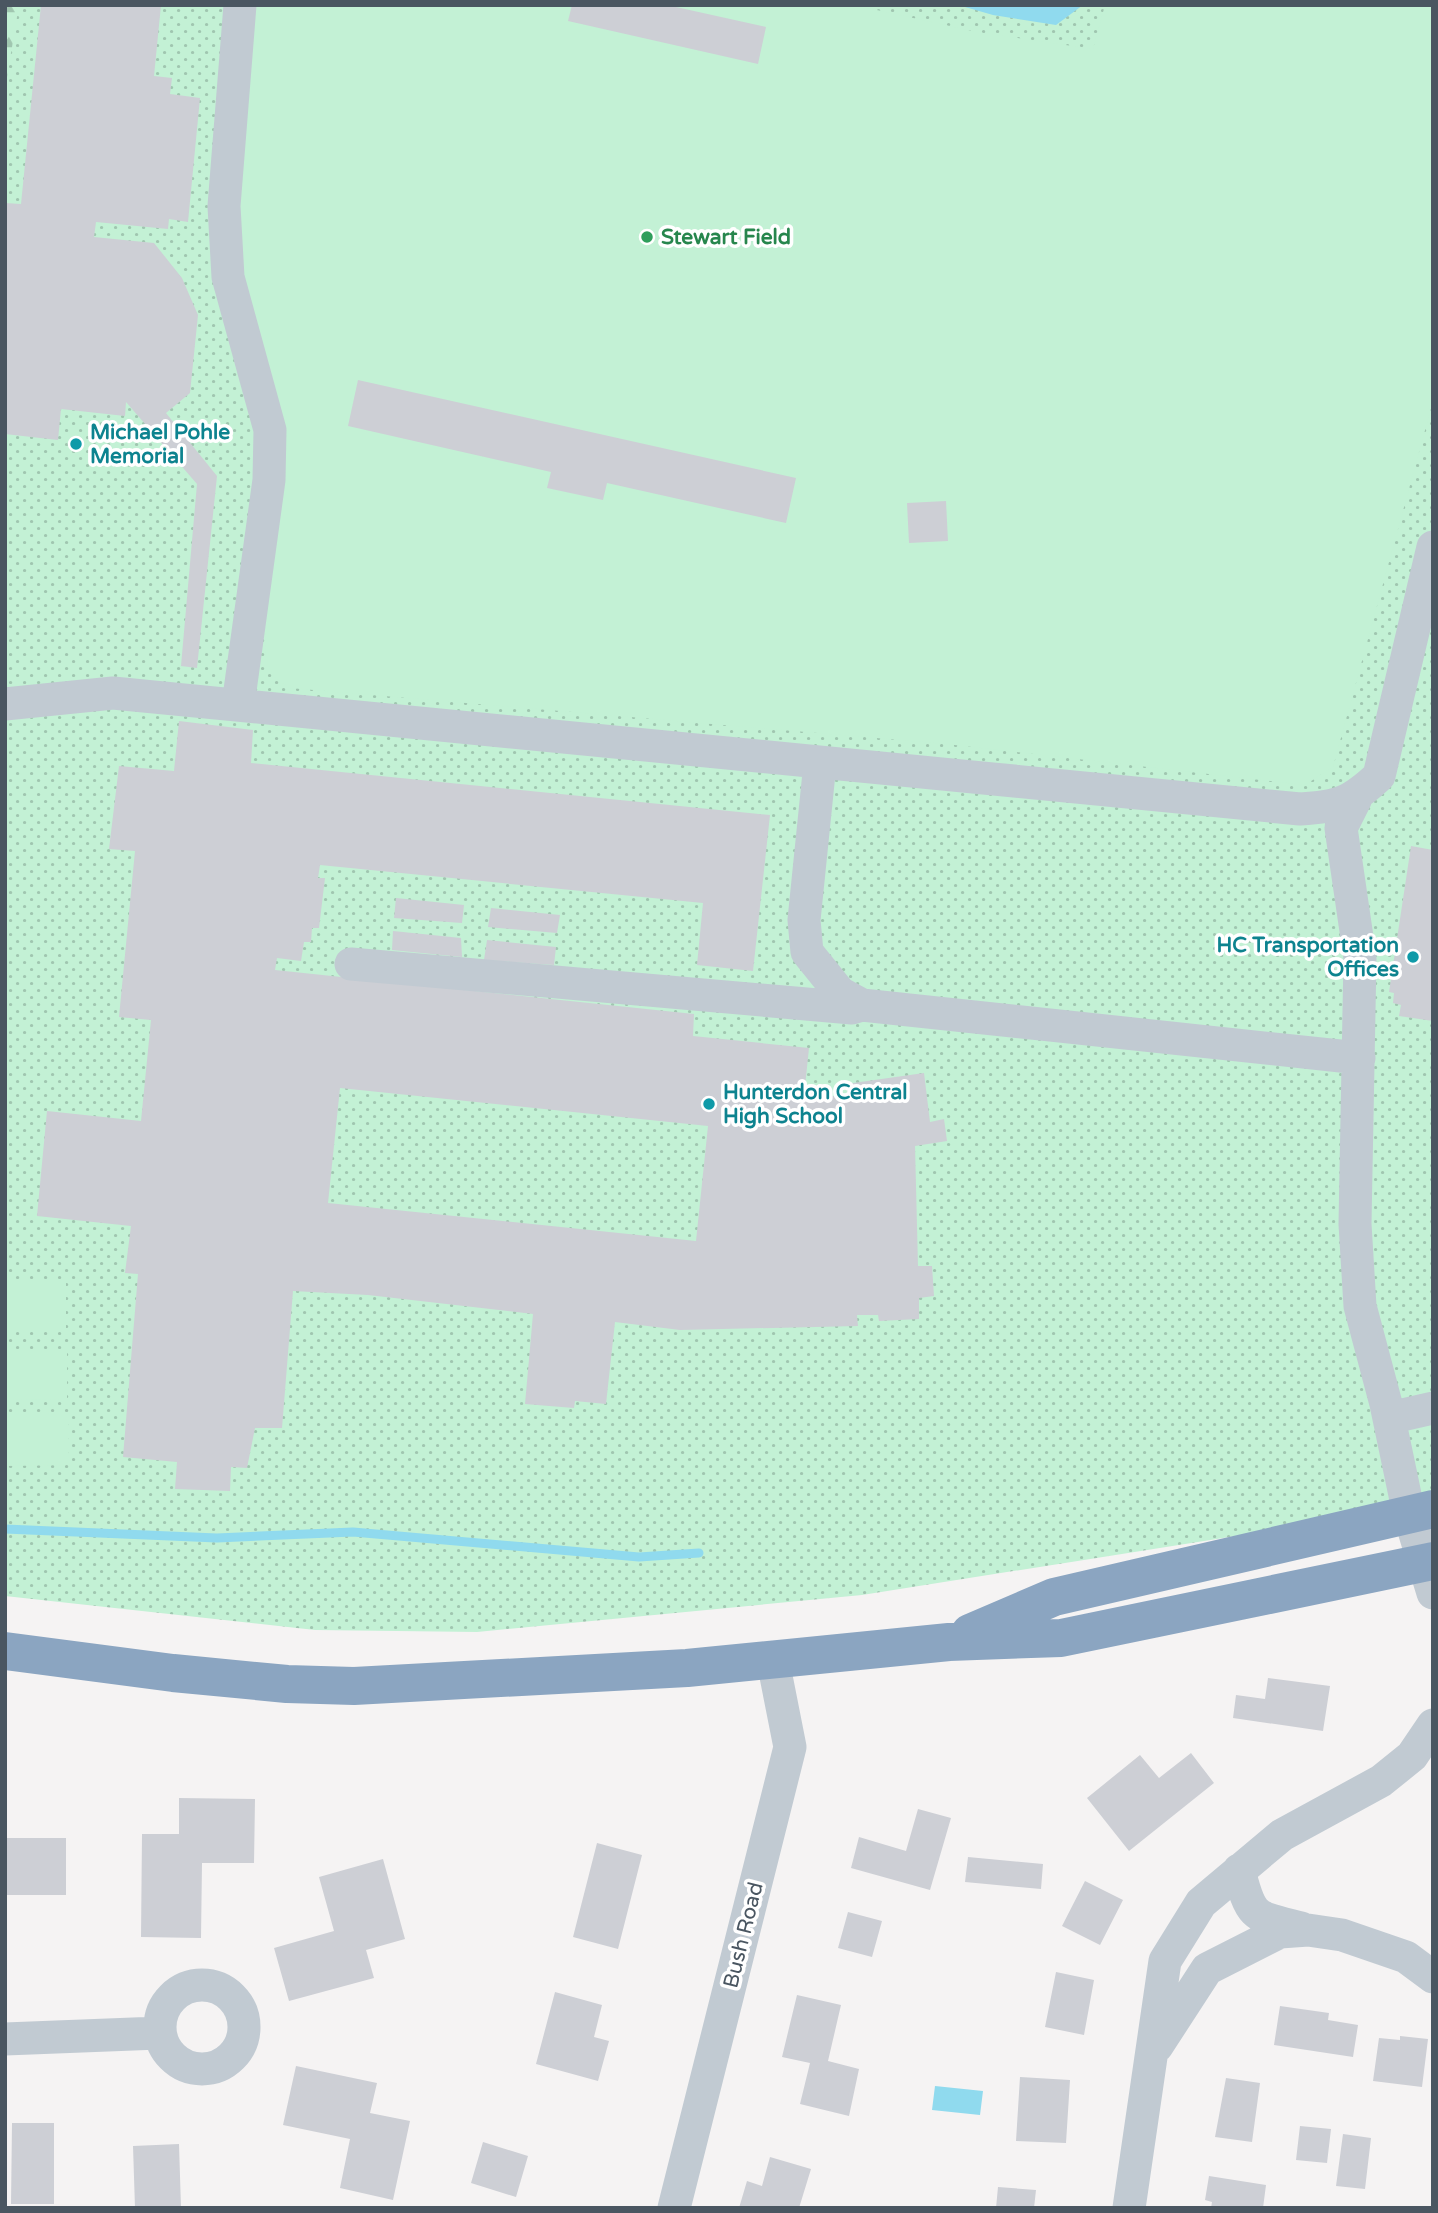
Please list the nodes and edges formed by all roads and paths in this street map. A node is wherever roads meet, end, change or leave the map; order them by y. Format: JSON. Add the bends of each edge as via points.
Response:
{"nodes":[{"id":1,"x":240,"y":5,"type":"edge"},
{"id":2,"x":1433,"y":547,"type":"edge"},
{"id":3,"x":5,"y":704,"type":"edge"},
{"id":4,"x":238,"y":705,"type":"junction"},
{"id":5,"x":820,"y":763,"type":"junction"},
{"id":6,"x":1356,"y":798,"type":"junction"},
{"id":7,"x":351,"y":964,"type":"dead end"},
{"id":8,"x":862,"y":1005,"type":"junction"},
{"id":9,"x":1359,"y":1058,"type":"junction"},
{"id":10,"x":1433,"y":1408,"type":"edge"},
{"id":11,"x":1389,"y":1418,"type":"junction"},
{"id":12,"x":1421,"y":1511,"type":"edge"},
{"id":13,"x":1429,"y":1572,"type":"edge"},
{"id":14,"x":949,"y":1642,"type":"junction"},
{"id":15,"x":5,"y":1651,"type":"edge"},
{"id":16,"x":772,"y":1661,"type":"junction"},
{"id":17,"x":1433,"y":1725,"type":"edge"},
{"id":18,"x":1433,"y":1774,"type":"edge"},
{"id":19,"x":1386,"y":1777,"type":"junction"},
{"id":20,"x":1239,"y":1870,"type":"junction"},
{"id":21,"x":1308,"y":1930,"type":"junction"},
{"id":22,"x":1420,"y":1961,"type":"edge"},
{"id":23,"x":1433,"y":1977,"type":"edge"},
{"id":24,"x":159,"y":2033,"type":"dead end"},
{"id":25,"x":5,"y":2039,"type":"edge"},
{"id":26,"x":1150,"y":2057,"type":"junction"},
{"id":27,"x":674,"y":2208,"type":"edge"},
{"id":28,"x":1129,"y":2208,"type":"edge"}],
"edges":[{"from":1,"to":4,"type":"street","via":[[224,206],[228,278],[270,430],[269,480]]},
{"from":2,"to":6,"type":"street","via":[[1379,776]]},
{"from":3,"to":4,"type":"street","via":[[113,693]]},
{"from":4,"to":5,"type":"street"},
{"from":5,"to":6,"type":"street","via":[[1300,809],[1327,808]]},
{"from":5,"to":8,"type":"street","via":[[804,920],[807,952],[840,993]]},
{"from":6,"to":9,"type":"street","via":[[1341,828],[1360,958]]},
{"from":7,"to":8,"type":"street","via":[[852,1008]]},
{"from":8,"to":9,"type":"street"},
{"from":9,"to":11,"type":"street","via":[[1355,1224],[1360,1306]]},
{"from":10,"to":11,"type":"street"},
{"from":11,"to":12,"type":"street"},
{"from":12,"to":13,"type":"street"},
{"from":12,"to":14,"type":"highway","via":[[1054,1597]]},
{"from":13,"to":14,"type":"highway","via":[[1061,1638]]},
{"from":14,"to":16,"type":"highway"},
{"from":15,"to":16,"type":"highway","via":[[173,1673],[354,1686]]},
{"from":16,"to":27,"type":"street","name":"Bush Road","via":[[790,1747]]},
{"from":17,"to":19,"type":"street","via":[[1412,1756]]},
{"from":18,"to":19,"type":"street"},
{"from":19,"to":20,"type":"street","via":[[1313,1816]]},
{"from":20,"to":21,"type":"street","via":[[1248,1905],[1262,1918]]},
{"from":20,"to":26,"type":"street","via":[[1201,1903],[1165,1961]]},
{"from":21,"to":22,"type":"street","via":[[1342,1935]]},
{"from":21,"to":26,"type":"street","via":[[1280,1932],[1207,1969]]},
{"from":22,"to":23,"type":"street"},
{"from":24,"to":25,"type":"street"},
{"from":26,"to":28,"type":"street"}]}
